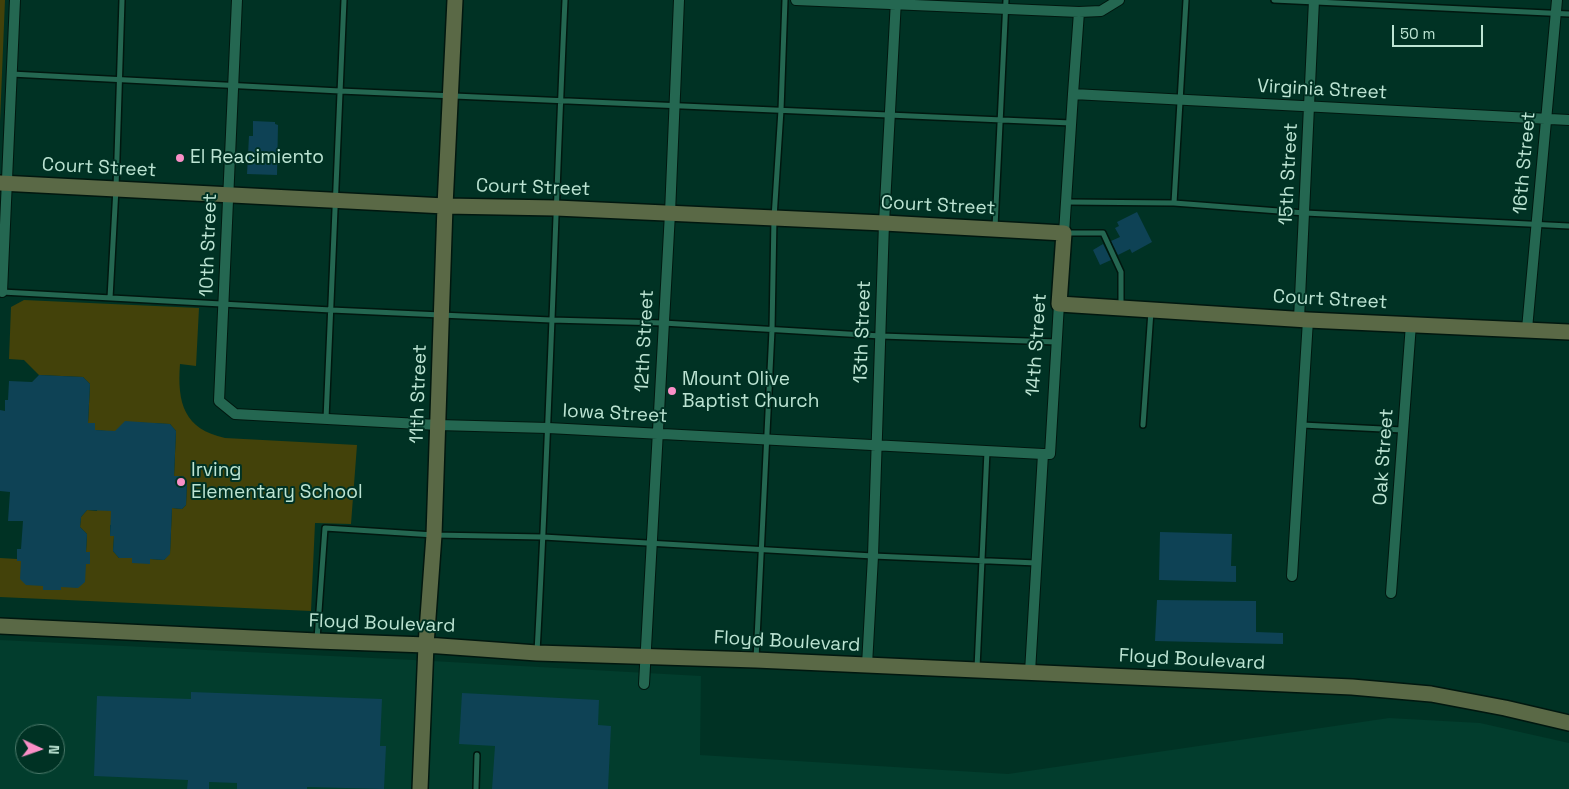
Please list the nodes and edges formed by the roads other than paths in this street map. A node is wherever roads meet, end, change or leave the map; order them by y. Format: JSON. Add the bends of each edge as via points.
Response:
{"nodes":[{"id":1,"x":15,"y":0,"type":"edge"},
{"id":2,"x":122,"y":0,"type":"edge"},
{"id":3,"x":237,"y":0,"type":"edge"},
{"id":4,"x":344,"y":0,"type":"edge"},
{"id":5,"x":455,"y":0,"type":"edge"},
{"id":6,"x":565,"y":0,"type":"edge"},
{"id":7,"x":679,"y":0,"type":"edge"},
{"id":8,"x":785,"y":0,"type":"edge"},
{"id":9,"x":796,"y":0,"type":"edge"},
{"id":10,"x":1119,"y":0,"type":"edge"},
{"id":11,"x":1186,"y":0,"type":"edge"},
{"id":12,"x":1274,"y":0,"type":"edge"},
{"id":13,"x":1557,"y":0,"type":"edge"},
{"id":14,"x":1314,"y":1,"type":"edge"},
{"id":15,"x":896,"y":2,"type":"edge"},
{"id":16,"x":1006,"y":5,"type":"edge"},
{"id":17,"x":1080,"y":12,"type":"junction"},
{"id":18,"x":1556,"y":13,"type":"junction"},
{"id":19,"x":1569,"y":14,"type":"edge"},
{"id":20,"x":11,"y":74,"type":"junction"},
{"id":21,"x":120,"y":80,"type":"junction"},
{"id":22,"x":233,"y":86,"type":"junction"},
{"id":23,"x":340,"y":91,"type":"junction"},
{"id":24,"x":1073,"y":94,"type":"junction"},
{"id":25,"x":452,"y":95,"type":"junction"},
{"id":26,"x":560,"y":100,"type":"junction"},
{"id":27,"x":1179,"y":100,"type":"junction"},
{"id":28,"x":673,"y":104,"type":"junction"},
{"id":29,"x":1310,"y":107,"type":"junction"},
{"id":30,"x":781,"y":110,"type":"junction"},
{"id":31,"x":891,"y":115,"type":"junction"},
{"id":32,"x":1000,"y":119,"type":"junction"},
{"id":33,"x":1547,"y":119,"type":"junction"},
{"id":34,"x":1569,"y":120,"type":"edge"},
{"id":35,"x":1071,"y":123,"type":"junction"},
{"id":36,"x":3,"y":183,"type":"edge"},
{"id":37,"x":116,"y":188,"type":"junction"},
{"id":38,"x":228,"y":195,"type":"junction"},
{"id":39,"x":336,"y":200,"type":"junction"},
{"id":40,"x":1067,"y":202,"type":"junction"},
{"id":41,"x":1174,"y":203,"type":"junction"},
{"id":42,"x":445,"y":206,"type":"junction"},
{"id":43,"x":556,"y":208,"type":"junction"},
{"id":44,"x":670,"y":213,"type":"junction"},
{"id":45,"x":1305,"y":213,"type":"junction"},
{"id":46,"x":774,"y":218,"type":"junction"},
{"id":47,"x":884,"y":223,"type":"junction"},
{"id":48,"x":1537,"y":224,"type":"junction"},
{"id":49,"x":1569,"y":226,"type":"edge"},
{"id":50,"x":995,"y":230,"type":"junction"},
{"id":51,"x":1064,"y":233,"type":"junction"},
{"id":52,"x":2,"y":292,"type":"joint"},
{"id":53,"x":110,"y":298,"type":"junction"},
{"id":54,"x":1059,"y":304,"type":"junction"},
{"id":55,"x":224,"y":305,"type":"junction"},
{"id":56,"x":1121,"y":309,"type":"junction"},
{"id":57,"x":331,"y":310,"type":"junction"},
{"id":58,"x":1152,"y":311,"type":"junction"},
{"id":59,"x":442,"y":315,"type":"junction"},
{"id":60,"x":1303,"y":319,"type":"junction"},
{"id":61,"x":551,"y":320,"type":"junction"},
{"id":62,"x":663,"y":323,"type":"junction"},
{"id":63,"x":1411,"y":324,"type":"junction"},
{"id":64,"x":772,"y":330,"type":"junction"},
{"id":65,"x":1527,"y":330,"type":"junction"},
{"id":66,"x":1569,"y":332,"type":"edge"},
{"id":67,"x":881,"y":336,"type":"junction"},
{"id":68,"x":1056,"y":342,"type":"junction"},
{"id":69,"x":219,"y":401,"type":"joint"},
{"id":70,"x":326,"y":420,"type":"junction"},
{"id":71,"x":438,"y":425,"type":"junction"},
{"id":72,"x":1143,"y":425,"type":"dead end"},
{"id":73,"x":1300,"y":425,"type":"junction"},
{"id":74,"x":548,"y":428,"type":"junction"},
{"id":75,"x":1403,"y":430,"type":"junction"},
{"id":76,"x":657,"y":434,"type":"junction"},
{"id":77,"x":767,"y":439,"type":"junction"},
{"id":78,"x":876,"y":446,"type":"junction"},
{"id":79,"x":987,"y":451,"type":"junction"},
{"id":80,"x":1043,"y":454,"type":"junction"},
{"id":81,"x":434,"y":535,"type":"junction"},
{"id":82,"x":543,"y":537,"type":"junction"},
{"id":83,"x":650,"y":544,"type":"junction"},
{"id":84,"x":762,"y":550,"type":"junction"},
{"id":85,"x":873,"y":556,"type":"junction"},
{"id":86,"x":982,"y":561,"type":"junction"},
{"id":87,"x":1038,"y":563,"type":"junction"},
{"id":88,"x":1292,"y":576,"type":"dead end"},
{"id":89,"x":1391,"y":593,"type":"dead end"},
{"id":90,"x":0,"y":626,"type":"edge"},
{"id":91,"x":317,"y":641,"type":"junction"},
{"id":92,"x":426,"y":645,"type":"junction"},
{"id":93,"x":537,"y":653,"type":"junction"},
{"id":94,"x":645,"y":656,"type":"junction"},
{"id":95,"x":756,"y":660,"type":"junction"},
{"id":96,"x":866,"y":665,"type":"junction"},
{"id":97,"x":976,"y":670,"type":"junction"},
{"id":98,"x":1030,"y":672,"type":"junction"},
{"id":99,"x":644,"y":684,"type":"dead end"},
{"id":100,"x":1569,"y":723,"type":"edge"},
{"id":101,"x":477,"y":754,"type":"dead end"},
{"id":102,"x":420,"y":789,"type":"edge"},
{"id":103,"x":476,"y":789,"type":"edge"}],
"edges":[{"from":1,"to":20,"type":"street"},
{"from":2,"to":21,"type":"lane"},
{"from":3,"to":22,"type":"street","name":"10th Street"},
{"from":4,"to":23,"type":"lane"},
{"from":5,"to":25,"type":"main road","name":"11th Street"},
{"from":6,"to":26,"type":"lane"},
{"from":7,"to":28,"type":"street","name":"12th Street"},
{"from":8,"to":30,"type":"lane"},
{"from":9,"to":15,"type":"street"},
{"from":10,"to":17,"type":"street","via":[[1101,11]]},
{"from":11,"to":27,"type":"lane"},
{"from":12,"to":14,"type":"lane"},
{"from":13,"to":18,"type":"street","name":"16th Street"},
{"from":14,"to":18,"type":"lane"},
{"from":14,"to":29,"type":"street","name":"15th Street"},
{"from":15,"to":16,"type":"street"},
{"from":15,"to":31,"type":"street","name":"13th Street"},
{"from":16,"to":17,"type":"street"},
{"from":16,"to":32,"type":"lane"},
{"from":17,"to":24,"type":"street","name":"14th Street"},
{"from":18,"to":19,"type":"lane"},
{"from":18,"to":33,"type":"street","name":"16th Street"},
{"from":20,"to":21,"type":"lane"},
{"from":20,"to":36,"type":"street"},
{"from":21,"to":22,"type":"lane"},
{"from":21,"to":37,"type":"lane"},
{"from":22,"to":23,"type":"lane"},
{"from":22,"to":38,"type":"street","name":"10th Street"},
{"from":23,"to":25,"type":"lane"},
{"from":23,"to":39,"type":"lane"},
{"from":24,"to":27,"type":"street","name":"Virginia Street"},
{"from":24,"to":35,"type":"street","name":"14th Street"},
{"from":25,"to":26,"type":"lane"},
{"from":25,"to":42,"type":"main road","name":"11th Street"},
{"from":26,"to":28,"type":"lane"},
{"from":26,"to":43,"type":"lane"},
{"from":27,"to":29,"type":"street","name":"Virginia Street"},
{"from":27,"to":41,"type":"lane"},
{"from":28,"to":30,"type":"lane"},
{"from":28,"to":44,"type":"street","name":"12th Street"},
{"from":29,"to":33,"type":"street","name":"Virginia Street"},
{"from":29,"to":45,"type":"street","name":"15th Street"},
{"from":30,"to":31,"type":"lane"},
{"from":30,"to":46,"type":"lane"},
{"from":31,"to":32,"type":"lane"},
{"from":31,"to":47,"type":"street","name":"13th Street"},
{"from":32,"to":35,"type":"lane"},
{"from":32,"to":50,"type":"lane"},
{"from":33,"to":34,"type":"street","name":"Virginia Street"},
{"from":33,"to":48,"type":"street","name":"16th Street"},
{"from":35,"to":40,"type":"street","name":"14th Street"},
{"from":36,"to":37,"type":"main road","name":"Court Street"},
{"from":36,"to":52,"type":"street"},
{"from":37,"to":38,"type":"main road","name":"Court Street"},
{"from":37,"to":53,"type":"lane"},
{"from":38,"to":39,"type":"main road","name":"Court Street"},
{"from":38,"to":55,"type":"street","name":"10th Street"},
{"from":39,"to":42,"type":"main road","name":"Court Street"},
{"from":39,"to":57,"type":"lane"},
{"from":40,"to":41,"type":"lane"},
{"from":40,"to":51,"type":"street","name":"14th Street"},
{"from":41,"to":45,"type":"lane"},
{"from":42,"to":43,"type":"main road","name":"Court Street"},
{"from":42,"to":59,"type":"main road","name":"11th Street"},
{"from":43,"to":44,"type":"main road","name":"Court Street"},
{"from":43,"to":61,"type":"lane"},
{"from":44,"to":46,"type":"main road","name":"Court Street"},
{"from":44,"to":62,"type":"street","name":"12th Street"},
{"from":45,"to":48,"type":"lane"},
{"from":45,"to":60,"type":"street","name":"15th Street"},
{"from":46,"to":47,"type":"main road","name":"Court Street"},
{"from":46,"to":64,"type":"lane"},
{"from":47,"to":50,"type":"main road","name":"Court Street"},
{"from":47,"to":67,"type":"street","name":"13th Street"},
{"from":48,"to":49,"type":"lane"},
{"from":48,"to":65,"type":"street","name":"16th Street"},
{"from":50,"to":51,"type":"main road","name":"Court Street"},
{"from":51,"to":54,"type":"main road","name":"14th Street"},
{"from":51,"to":56,"type":"lane","via":[[1103,233],[1121,272]]},
{"from":52,"to":53,"type":"lane"},
{"from":53,"to":55,"type":"lane"},
{"from":54,"to":56,"type":"main road","name":"Court Street"},
{"from":54,"to":68,"type":"street","name":"14th Street"},
{"from":55,"to":57,"type":"lane"},
{"from":55,"to":69,"type":"street","name":"10th Street"},
{"from":56,"to":58,"type":"main road","name":"Court Street"},
{"from":57,"to":59,"type":"lane"},
{"from":57,"to":70,"type":"lane"},
{"from":58,"to":60,"type":"main road","name":"Court Street"},
{"from":58,"to":72,"type":"lane"},
{"from":59,"to":61,"type":"lane"},
{"from":59,"to":71,"type":"main road","name":"11th Street"},
{"from":60,"to":63,"type":"main road","name":"Court Street"},
{"from":60,"to":73,"type":"street","name":"15th Street"},
{"from":61,"to":62,"type":"lane"},
{"from":61,"to":74,"type":"lane"},
{"from":62,"to":64,"type":"lane"},
{"from":62,"to":76,"type":"street","name":"12th Street"},
{"from":63,"to":65,"type":"main road","name":"Court Street"},
{"from":63,"to":75,"type":"street","name":"Oak Street"},
{"from":64,"to":67,"type":"lane"},
{"from":64,"to":77,"type":"lane"},
{"from":65,"to":66,"type":"main road","name":"Court Street"},
{"from":67,"to":68,"type":"lane"},
{"from":67,"to":78,"type":"street","name":"13th Street"},
{"from":68,"to":80,"type":"street","name":"14th Street","via":[[1050,454]]},
{"from":69,"to":70,"type":"street","name":"Iowa Street","via":[[234,414]]},
{"from":70,"to":71,"type":"street","name":"Iowa Street"},
{"from":71,"to":74,"type":"street","name":"Iowa Street"},
{"from":71,"to":81,"type":"main road","name":"11th Street"},
{"from":73,"to":75,"type":"lane"},
{"from":73,"to":88,"type":"street","name":"15th Street"},
{"from":74,"to":76,"type":"street","name":"Iowa Street"},
{"from":74,"to":82,"type":"lane"},
{"from":75,"to":89,"type":"street","name":"Oak Street"},
{"from":76,"to":77,"type":"street","name":"Iowa Street"},
{"from":76,"to":83,"type":"street","name":"12th Street"},
{"from":77,"to":78,"type":"street","name":"Iowa Street"},
{"from":77,"to":84,"type":"lane"},
{"from":78,"to":79,"type":"street","name":"Iowa Street"},
{"from":78,"to":85,"type":"street","name":"13th Street"},
{"from":79,"to":80,"type":"street","name":"Iowa Street"},
{"from":79,"to":86,"type":"lane"},
{"from":80,"to":87,"type":"street","name":"14th Street"},
{"from":81,"to":82,"type":"lane"},
{"from":81,"to":91,"type":"lane","via":[[325,528]]},
{"from":81,"to":92,"type":"main road","name":"11th Street"},
{"from":82,"to":83,"type":"lane"},
{"from":82,"to":93,"type":"lane"},
{"from":83,"to":84,"type":"lane"},
{"from":83,"to":94,"type":"street","name":"12th Street"},
{"from":84,"to":85,"type":"lane"},
{"from":84,"to":95,"type":"lane"},
{"from":85,"to":86,"type":"lane"},
{"from":85,"to":96,"type":"street","name":"13th Street"},
{"from":86,"to":87,"type":"lane"},
{"from":86,"to":97,"type":"lane"},
{"from":87,"to":98,"type":"street","name":"14th Street"},
{"from":90,"to":91,"type":"main road","name":"Floyd Boulevard"},
{"from":91,"to":92,"type":"main road","name":"Floyd Boulevard"},
{"from":92,"to":93,"type":"main road","name":"Floyd Boulevard"},
{"from":92,"to":102,"type":"main road","name":"11th Street"},
{"from":93,"to":94,"type":"main road","name":"Floyd Boulevard"},
{"from":94,"to":95,"type":"main road","name":"Floyd Boulevard"},
{"from":94,"to":99,"type":"street","name":"12th Street"},
{"from":95,"to":96,"type":"main road","name":"Floyd Boulevard"},
{"from":96,"to":97,"type":"main road","name":"Floyd Boulevard"},
{"from":97,"to":98,"type":"main road","name":"Floyd Boulevard"},
{"from":98,"to":100,"type":"main road","name":"Floyd Boulevard","via":[[1430,694]]},
{"from":101,"to":103,"type":"lane"}]}
